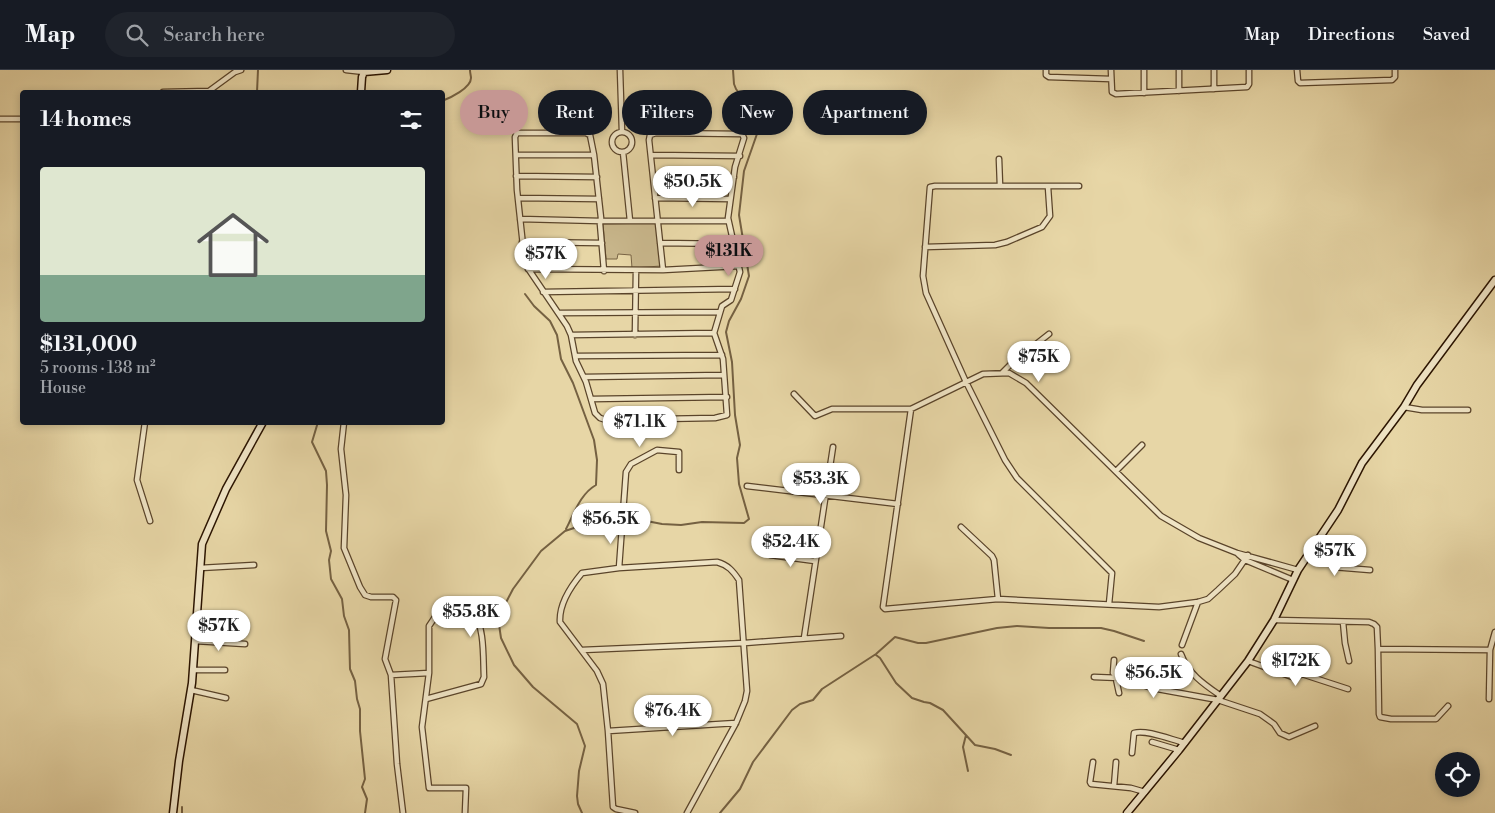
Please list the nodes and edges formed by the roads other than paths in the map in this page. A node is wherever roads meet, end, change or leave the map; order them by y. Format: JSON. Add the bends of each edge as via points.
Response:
{"nodes":[{"id":1,"x":241,"y":70,"type":"edge"},
{"id":2,"x":346,"y":70,"type":"edge"},
{"id":3,"x":387,"y":70,"type":"edge"},
{"id":4,"x":620,"y":70,"type":"edge"},
{"id":5,"x":1046,"y":70,"type":"edge"},
{"id":6,"x":1111,"y":70,"type":"edge"},
{"id":7,"x":1144,"y":70,"type":"edge"},
{"id":8,"x":1179,"y":70,"type":"edge"},
{"id":9,"x":1214,"y":70,"type":"edge"},
{"id":10,"x":1249,"y":70,"type":"edge"},
{"id":11,"x":1298,"y":70,"type":"edge"},
{"id":12,"x":1395,"y":70,"type":"edge"},
{"id":13,"x":360,"y":71,"type":"edge"},
{"id":14,"x":1111,"y":79,"type":"junction"},
{"id":15,"x":1214,"y":89,"type":"junction"},
{"id":16,"x":212,"y":90,"type":"edge"},
{"id":17,"x":360,"y":90,"type":"edge"},
{"id":18,"x":1179,"y":91,"type":"junction"},
{"id":19,"x":1144,"y":92,"type":"junction"},
{"id":20,"x":0,"y":119,"type":"edge"},
{"id":21,"x":20,"y":120,"type":"edge"},
{"id":22,"x":622,"y":132,"type":"joint"},
{"id":23,"x":629,"y":135,"type":"edge"},
{"id":24,"x":623,"y":152,"type":"junction"},
{"id":25,"x":516,"y":154,"type":"junction"},
{"id":26,"x":594,"y":155,"type":"junction"},
{"id":27,"x":651,"y":155,"type":"junction"},
{"id":28,"x":740,"y":156,"type":"junction"},
{"id":29,"x":999,"y":159,"type":"dead end"},
{"id":30,"x":516,"y":176,"type":"junction"},
{"id":31,"x":597,"y":177,"type":"junction"},
{"id":32,"x":653,"y":177,"type":"junction"},
{"id":33,"x":734,"y":177,"type":"junction"},
{"id":34,"x":1000,"y":186,"type":"junction"},
{"id":35,"x":1079,"y":186,"type":"dead end"},
{"id":36,"x":1048,"y":187,"type":"junction"},
{"id":37,"x":518,"y":198,"type":"junction"},
{"id":38,"x":655,"y":198,"type":"junction"},
{"id":39,"x":599,"y":199,"type":"junction"},
{"id":40,"x":730,"y":199,"type":"junction"},
{"id":41,"x":520,"y":219,"type":"junction"},
{"id":42,"x":600,"y":221,"type":"junction"},
{"id":43,"x":630,"y":221,"type":"junction"},
{"id":44,"x":658,"y":221,"type":"junction"},
{"id":45,"x":728,"y":221,"type":"junction"},
{"id":46,"x":522,"y":242,"type":"junction"},
{"id":47,"x":602,"y":243,"type":"junction"},
{"id":48,"x":660,"y":243,"type":"junction"},
{"id":49,"x":733,"y":244,"type":"junction"},
{"id":50,"x":925,"y":247,"type":"junction"},
{"id":51,"x":738,"y":266,"type":"junction"},
{"id":52,"x":528,"y":269,"type":"junction"},
{"id":53,"x":604,"y":270,"type":"junction"},
{"id":54,"x":636,"y":270,"type":"junction"},
{"id":55,"x":664,"y":270,"type":"junction"},
{"id":56,"x":1495,"y":280,"type":"edge"},
{"id":57,"x":735,"y":289,"type":"junction"},
{"id":58,"x":543,"y":292,"type":"junction"},
{"id":59,"x":635,"y":292,"type":"junction"},
{"id":60,"x":720,"y":312,"type":"junction"},
{"id":61,"x":558,"y":313,"type":"junction"},
{"id":62,"x":635,"y":313,"type":"junction"},
{"id":63,"x":714,"y":333,"type":"junction"},
{"id":64,"x":1049,"y":334,"type":"dead end"},
{"id":65,"x":571,"y":335,"type":"junction"},
{"id":66,"x":635,"y":335,"type":"junction"},
{"id":67,"x":722,"y":355,"type":"junction"},
{"id":68,"x":575,"y":356,"type":"junction"},
{"id":69,"x":1002,"y":373,"type":"junction"},
{"id":70,"x":724,"y":375,"type":"junction"},
{"id":71,"x":584,"y":378,"type":"junction"},
{"id":72,"x":966,"y":382,"type":"junction"},
{"id":73,"x":794,"y":394,"type":"dead end"},
{"id":74,"x":727,"y":397,"type":"junction"},
{"id":75,"x":592,"y":399,"type":"junction"},
{"id":76,"x":1404,"y":407,"type":"junction"},
{"id":77,"x":911,"y":410,"type":"junction"},
{"id":78,"x":1468,"y":410,"type":"dead end"},
{"id":79,"x":145,"y":425,"type":"edge"},
{"id":80,"x":261,"y":425,"type":"edge"},
{"id":81,"x":344,"y":425,"type":"edge"},
{"id":82,"x":1142,"y":445,"type":"dead end"},
{"id":83,"x":833,"y":447,"type":"dead end"},
{"id":84,"x":679,"y":470,"type":"dead end"},
{"id":85,"x":1116,"y":471,"type":"junction"},
{"id":86,"x":747,"y":486,"type":"dead end"},
{"id":87,"x":826,"y":496,"type":"junction"},
{"id":88,"x":898,"y":504,"type":"junction"},
{"id":89,"x":150,"y":521,"type":"dead end"},
{"id":90,"x":962,"y":527,"type":"dead end"},
{"id":91,"x":1308,"y":554,"type":"junction"},
{"id":92,"x":770,"y":555,"type":"dead end"},
{"id":93,"x":1246,"y":558,"type":"junction"},
{"id":94,"x":816,"y":561,"type":"junction"},
{"id":95,"x":254,"y":566,"type":"dead end"},
{"id":96,"x":200,"y":568,"type":"junction"},
{"id":97,"x":619,"y":568,"type":"junction"},
{"id":98,"x":1298,"y":570,"type":"junction"},
{"id":99,"x":1370,"y":570,"type":"dead end"},
{"id":100,"x":1293,"y":580,"type":"junction"},
{"id":101,"x":998,"y":599,"type":"junction"},
{"id":102,"x":1198,"y":602,"type":"junction"},
{"id":103,"x":1110,"y":604,"type":"junction"},
{"id":104,"x":1274,"y":620,"type":"junction"},
{"id":105,"x":1344,"y":622,"type":"junction"},
{"id":106,"x":1495,"y":632,"type":"edge"},
{"id":107,"x":841,"y":636,"type":"dead end"},
{"id":108,"x":804,"y":638,"type":"junction"},
{"id":109,"x":195,"y":641,"type":"junction"},
{"id":110,"x":745,"y":643,"type":"junction"},
{"id":111,"x":245,"y":644,"type":"dead end"},
{"id":112,"x":1182,"y":645,"type":"dead end"},
{"id":113,"x":1378,"y":649,"type":"junction"},
{"id":114,"x":582,"y":650,"type":"junction"},
{"id":115,"x":1490,"y":650,"type":"junction"},
{"id":116,"x":1181,"y":654,"type":"dead end"},
{"id":117,"x":1114,"y":660,"type":"dead end"},
{"id":118,"x":1492,"y":660,"type":"edge"},
{"id":119,"x":1248,"y":661,"type":"junction"},
{"id":120,"x":1349,"y":661,"type":"dead end"},
{"id":121,"x":1152,"y":669,"type":"dead end"},
{"id":122,"x":193,"y":670,"type":"junction"},
{"id":123,"x":225,"y":670,"type":"dead end"},
{"id":124,"x":429,"y":673,"type":"junction"},
{"id":125,"x":391,"y":675,"type":"junction"},
{"id":126,"x":1094,"y":677,"type":"dead end"},
{"id":127,"x":1118,"y":678,"type":"junction"},
{"id":128,"x":1152,"y":688,"type":"junction"},
{"id":129,"x":1348,"y":689,"type":"dead end"},
{"id":130,"x":191,"y":690,"type":"junction"},
{"id":131,"x":1119,"y":693,"type":"dead end"},
{"id":132,"x":226,"y":698,"type":"dead end"},
{"id":133,"x":1219,"y":698,"type":"junction"},
{"id":134,"x":426,"y":699,"type":"junction"},
{"id":135,"x":1489,"y":699,"type":"dead end"},
{"id":136,"x":1448,"y":706,"type":"dead end"},
{"id":137,"x":736,"y":723,"type":"junction"},
{"id":138,"x":1315,"y":726,"type":"dead end"},
{"id":139,"x":608,"y":731,"type":"junction"},
{"id":140,"x":1152,"y":742,"type":"dead end"},
{"id":141,"x":1184,"y":743,"type":"junction"},
{"id":142,"x":1179,"y":750,"type":"junction"},
{"id":143,"x":1132,"y":753,"type":"dead end"},
{"id":144,"x":1093,"y":762,"type":"dead end"},
{"id":145,"x":1116,"y":762,"type":"dead end"},
{"id":146,"x":1114,"y":786,"type":"junction"},
{"id":147,"x":1145,"y":792,"type":"junction"},
{"id":148,"x":173,"y":813,"type":"edge"},
{"id":149,"x":404,"y":813,"type":"edge"},
{"id":150,"x":465,"y":813,"type":"edge"},
{"id":151,"x":635,"y":813,"type":"edge"},
{"id":152,"x":687,"y":813,"type":"edge"},
{"id":153,"x":1128,"y":813,"type":"edge"}],
"edges":[{"from":1,"to":16,"type":"street"},
{"from":2,"to":13,"type":"street"},
{"from":3,"to":13,"type":"street"},
{"from":4,"to":22,"type":"street"},
{"from":5,"to":14,"type":"street","via":[[1049,77]]},
{"from":6,"to":14,"type":"street"},
{"from":7,"to":19,"type":"street"},
{"from":8,"to":18,"type":"street"},
{"from":9,"to":15,"type":"street"},
{"from":10,"to":15,"type":"street","via":[[1247,87]]},
{"from":11,"to":12,"type":"street","via":[[1300,83],[1392,80]]},
{"from":13,"to":17,"type":"street"},
{"from":14,"to":19,"type":"street","via":[[1114,94]]},
{"from":15,"to":18,"type":"street"},
{"from":18,"to":19,"type":"street"},
{"from":20,"to":21,"type":"street"},
{"from":22,"to":24,"type":"street","via":[[613,137],[612,143],[614,149]]},
{"from":23,"to":24,"type":"street","via":[[632,140],[630,148]]},
{"from":24,"to":43,"type":"street"},
{"from":25,"to":26,"type":"street"},
{"from":25,"to":26,"type":"street","via":[[515,138],[517,133],[524,132],[590,134]]},
{"from":25,"to":30,"type":"street"},
{"from":26,"to":31,"type":"street"},
{"from":27,"to":28,"type":"street"},
{"from":27,"to":28,"type":"street","via":[[650,135],[656,133],[735,133],[742,134],[744,138]]},
{"from":27,"to":32,"type":"street"},
{"from":28,"to":33,"type":"street"},
{"from":29,"to":34,"type":"street"},
{"from":30,"to":31,"type":"street"},
{"from":30,"to":37,"type":"street"},
{"from":31,"to":39,"type":"street"},
{"from":32,"to":33,"type":"street"},
{"from":32,"to":38,"type":"street"},
{"from":33,"to":40,"type":"street"},
{"from":34,"to":36,"type":"street"},
{"from":34,"to":50,"type":"street","via":[[930,187]]},
{"from":35,"to":36,"type":"street"},
{"from":36,"to":50,"type":"street","via":[[1050,216],[1042,227],[995,245]]},
{"from":37,"to":39,"type":"street"},
{"from":37,"to":41,"type":"street"},
{"from":38,"to":40,"type":"street"},
{"from":38,"to":44,"type":"street"},
{"from":39,"to":42,"type":"street"},
{"from":40,"to":45,"type":"street"},
{"from":41,"to":42,"type":"street"},
{"from":41,"to":46,"type":"street"},
{"from":42,"to":43,"type":"street"},
{"from":42,"to":47,"type":"street"},
{"from":43,"to":44,"type":"street"},
{"from":44,"to":45,"type":"street"},
{"from":44,"to":48,"type":"street"},
{"from":45,"to":49,"type":"street"},
{"from":46,"to":47,"type":"street"},
{"from":46,"to":52,"type":"street"},
{"from":47,"to":53,"type":"street"},
{"from":48,"to":49,"type":"street"},
{"from":48,"to":55,"type":"street"},
{"from":49,"to":51,"type":"street"},
{"from":50,"to":72,"type":"street","via":[[923,276],[926,293]]},
{"from":51,"to":55,"type":"street"},
{"from":51,"to":57,"type":"street","via":[[740,272]]},
{"from":52,"to":53,"type":"street"},
{"from":52,"to":58,"type":"street"},
{"from":53,"to":54,"type":"street"},
{"from":54,"to":55,"type":"street"},
{"from":54,"to":59,"type":"street"},
{"from":56,"to":76,"type":"street"},
{"from":57,"to":59,"type":"street"},
{"from":57,"to":60,"type":"street"},
{"from":58,"to":59,"type":"street"},
{"from":58,"to":61,"type":"street"},
{"from":59,"to":62,"type":"street"},
{"from":60,"to":62,"type":"street"},
{"from":60,"to":63,"type":"street"},
{"from":61,"to":62,"type":"street"},
{"from":61,"to":65,"type":"street"},
{"from":62,"to":66,"type":"street"},
{"from":63,"to":66,"type":"street"},
{"from":63,"to":67,"type":"street"},
{"from":64,"to":69,"type":"street"},
{"from":65,"to":66,"type":"street"},
{"from":65,"to":68,"type":"street"},
{"from":67,"to":68,"type":"street"},
{"from":67,"to":70,"type":"street"},
{"from":68,"to":71,"type":"street"},
{"from":69,"to":72,"type":"street","via":[[984,374]]},
{"from":69,"to":85,"type":"street","via":[[1009,373],[1026,384]]},
{"from":70,"to":71,"type":"street"},
{"from":70,"to":74,"type":"street"},
{"from":71,"to":75,"type":"street"},
{"from":72,"to":77,"type":"street"},
{"from":72,"to":103,"type":"street","via":[[1017,478],[1112,573]]},
{"from":73,"to":77,"type":"street","via":[[815,416],[832,409]]},
{"from":74,"to":75,"type":"street"},
{"from":74,"to":75,"type":"street","via":[[727,415],[715,418],[606,420],[595,413]]},
{"from":76,"to":78,"type":"street"},
{"from":76,"to":91,"type":"street","via":[[1362,463],[1338,510]]},
{"from":77,"to":88,"type":"street"},
{"from":79,"to":89,"type":"street","via":[[137,480]]},
{"from":80,"to":96,"type":"street","via":[[226,489],[202,544]]},
{"from":81,"to":125,"type":"street","via":[[341,449],[346,495],[344,548],[365,595],[394,597],[396,600],[385,659]]},
{"from":82,"to":85,"type":"street"},
{"from":83,"to":87,"type":"street"},
{"from":84,"to":97,"type":"street","via":[[679,452],[657,450],[631,464],[626,472]]},
{"from":85,"to":93,"type":"street","via":[[1161,516],[1199,538]]},
{"from":86,"to":87,"type":"street"},
{"from":87,"to":88,"type":"street"},
{"from":87,"to":94,"type":"street"},
{"from":88,"to":101,"type":"street","via":[[884,609]]},
{"from":90,"to":101,"type":"street","via":[[994,560]]},
{"from":91,"to":98,"type":"street"},
{"from":91,"to":99,"type":"street","via":[[1325,559],[1333,567]]},
{"from":92,"to":94,"type":"street"},
{"from":93,"to":98,"type":"street"},
{"from":93,"to":100,"type":"street"},
{"from":93,"to":102,"type":"street","via":[[1218,590]]},
{"from":94,"to":108,"type":"street"},
{"from":95,"to":96,"type":"street"},
{"from":96,"to":109,"type":"street"},
{"from":97,"to":110,"type":"street","via":[[724,564],[739,580]]},
{"from":97,"to":114,"type":"street","via":[[582,573],[574,582],[560,613],[560,622]]},
{"from":98,"to":100,"type":"street"},
{"from":100,"to":104,"type":"street"},
{"from":101,"to":103,"type":"street"},
{"from":102,"to":103,"type":"street","via":[[1159,607]]},
{"from":102,"to":112,"type":"street"},
{"from":104,"to":105,"type":"street"},
{"from":104,"to":119,"type":"street"},
{"from":105,"to":113,"type":"street","via":[[1374,624]]},
{"from":105,"to":120,"type":"street"},
{"from":106,"to":115,"type":"street"},
{"from":107,"to":108,"type":"street"},
{"from":108,"to":110,"type":"street"},
{"from":109,"to":111,"type":"street"},
{"from":109,"to":122,"type":"street"},
{"from":110,"to":114,"type":"street"},
{"from":110,"to":137,"type":"street","via":[[748,691]]},
{"from":113,"to":115,"type":"street"},
{"from":113,"to":136,"type":"street","via":[[1380,717],[1436,720]]},
{"from":114,"to":139,"type":"street","via":[[603,684]]},
{"from":115,"to":118,"type":"street"},
{"from":116,"to":133,"type":"street","via":[[1191,672]]},
{"from":117,"to":127,"type":"street","via":[[1113,673]]},
{"from":118,"to":135,"type":"street"},
{"from":119,"to":129,"type":"street","via":[[1295,678],[1302,674]]},
{"from":119,"to":133,"type":"street"},
{"from":121,"to":128,"type":"street"},
{"from":122,"to":123,"type":"street"},
{"from":122,"to":130,"type":"street"},
{"from":124,"to":125,"type":"street"},
{"from":124,"to":134,"type":"street"},
{"from":124,"to":134,"type":"street","via":[[431,621],[435,617],[472,614],[476,617],[482,643],[484,677],[481,684]]},
{"from":125,"to":149,"type":"street"},
{"from":126,"to":127,"type":"street"},
{"from":127,"to":128,"type":"street"},
{"from":127,"to":131,"type":"street"},
{"from":128,"to":133,"type":"street"},
{"from":130,"to":132,"type":"street"},
{"from":130,"to":148,"type":"street"},
{"from":133,"to":138,"type":"street","via":[[1260,714],[1289,737]]},
{"from":133,"to":141,"type":"street"},
{"from":134,"to":150,"type":"street","via":[[422,727],[429,788],[466,788]]},
{"from":137,"to":139,"type":"street"},
{"from":137,"to":152,"type":"street"},
{"from":139,"to":151,"type":"street","via":[[613,807]]},
{"from":140,"to":142,"type":"street"},
{"from":141,"to":142,"type":"street"},
{"from":141,"to":143,"type":"street","via":[[1136,732]]},
{"from":142,"to":147,"type":"street"},
{"from":144,"to":146,"type":"street","via":[[1090,782]]},
{"from":145,"to":146,"type":"street"},
{"from":146,"to":147,"type":"street"},
{"from":147,"to":153,"type":"street"}]}
